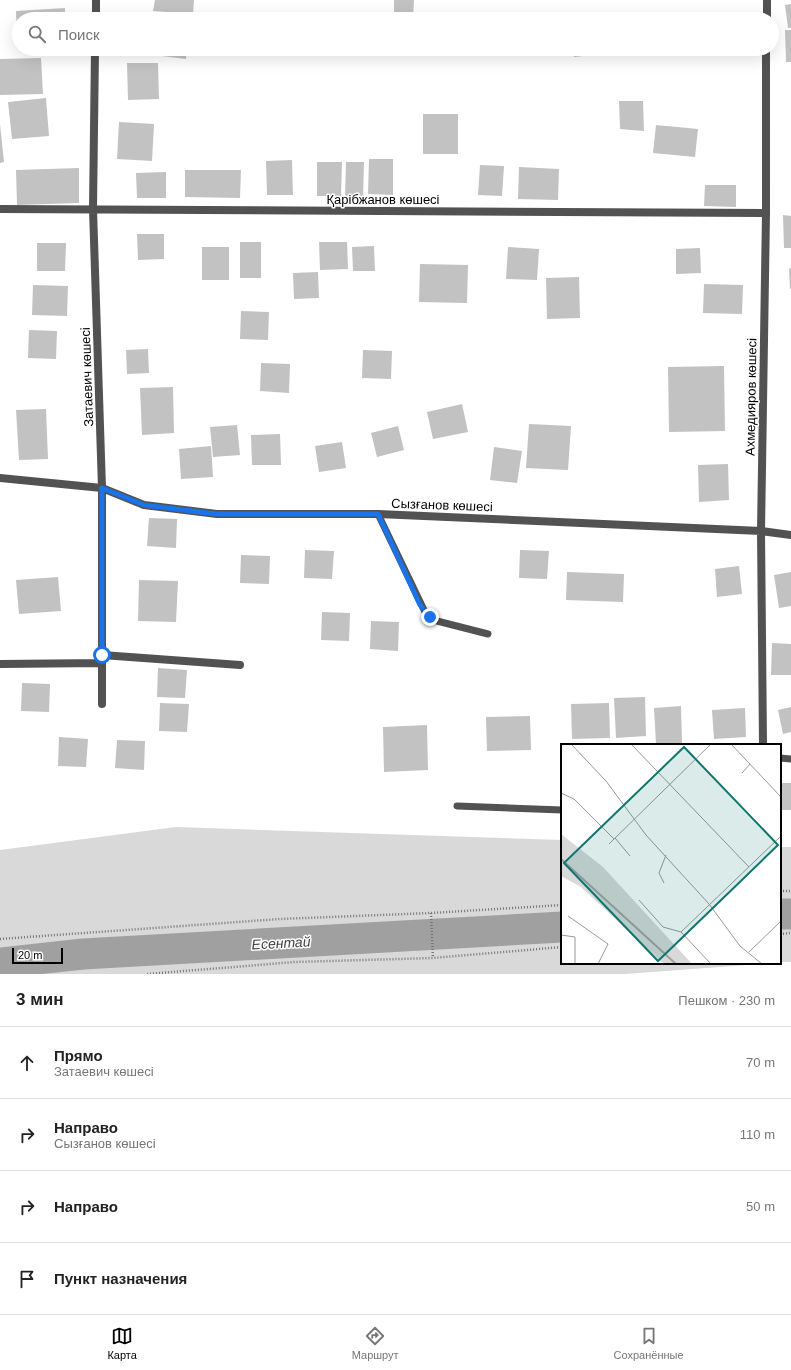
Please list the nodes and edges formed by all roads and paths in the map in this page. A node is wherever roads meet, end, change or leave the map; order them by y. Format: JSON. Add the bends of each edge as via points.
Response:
{"nodes":[{"id":1,"x":96,"y":0,"type":"edge"},
{"id":2,"x":767,"y":0,"type":"edge"},
{"id":3,"x":96,"y":12,"type":"edge"},
{"id":4,"x":767,"y":12,"type":"edge"},
{"id":5,"x":95,"y":56,"type":"edge"},
{"id":6,"x":766,"y":56,"type":"edge"},
{"id":7,"x":0,"y":209,"type":"edge"},
{"id":8,"x":94,"y":209,"type":"junction"},
{"id":9,"x":766,"y":213,"type":"junction"},
{"id":10,"x":0,"y":478,"type":"edge"},
{"id":11,"x":102,"y":488,"type":"junction"},
{"id":12,"x":378,"y":514,"type":"junction"},
{"id":13,"x":760,"y":531,"type":"junction"},
{"id":14,"x":791,"y":535,"type":"edge"},
{"id":15,"x":488,"y":634,"type":"dead end"},
{"id":16,"x":102,"y":659,"type":"junction"},
{"id":17,"x":0,"y":664,"type":"edge"},
{"id":18,"x":240,"y":665,"type":"dead end"},
{"id":19,"x":102,"y":704,"type":"dead end"},
{"id":20,"x":763,"y":744,"type":"edge"},
{"id":21,"x":457,"y":806,"type":"dead end"},
{"id":22,"x":561,"y":810,"type":"edge"},
{"id":23,"x":561,"y":905,"type":"edge"},
{"id":24,"x":431,"y":913,"type":"junction"},
{"id":25,"x":791,"y":933,"type":"edge"},
{"id":26,"x":781,"y":934,"type":"edge"},
{"id":27,"x":0,"y":939,"type":"edge"},
{"id":28,"x":561,"y":947,"type":"edge"},
{"id":29,"x":433,"y":958,"type":"junction"},
{"id":30,"x":147,"y":974,"type":"edge"}],
"edges":[{"from":1,"to":3,"type":"street"},
{"from":2,"to":4,"type":"street"},
{"from":5,"to":8,"type":"street","name":"Затаевич көшесі"},
{"from":6,"to":9,"type":"street","name":"Ахмедияров көшесі"},
{"from":7,"to":8,"type":"street","name":"Қарібжанов көшесі"},
{"from":8,"to":9,"type":"street","name":"Қарібжанов көшесі"},
{"from":8,"to":11,"type":"street","name":"Затаевич көшесі"},
{"from":9,"to":13,"type":"street","name":"Ахмедияров көшесі"},
{"from":10,"to":11,"type":"street","name":"Сызғанов көшесі"},
{"from":11,"to":12,"type":"street","name":"Сызғанов көшесі","via":[[144,505],[216,514]]},
{"from":11,"to":16,"type":"street","name":"Затаевич көшесі"},
{"from":12,"to":13,"type":"street","name":"Сызғанов көшесі"},
{"from":12,"to":15,"type":"lane","via":[[425,612],[437,621]]},
{"from":13,"to":14,"type":"street","name":"Сызғанов көшесі"},
{"from":13,"to":20,"type":"street","name":"Ахмедияров көшесі"},
{"from":16,"to":17,"type":"street"},
{"from":16,"to":18,"type":"street"},
{"from":16,"to":19,"type":"street","name":"Затаевич көшесі"},
{"from":21,"to":22,"type":"lane"},
{"from":23,"to":24,"type":"path"},
{"from":24,"to":27,"type":"path","via":[[280,919]]},
{"from":24,"to":29,"type":"path"},
{"from":25,"to":26,"type":"path"},
{"from":28,"to":29,"type":"path"},
{"from":29,"to":30,"type":"path","via":[[295,962]]}]}
